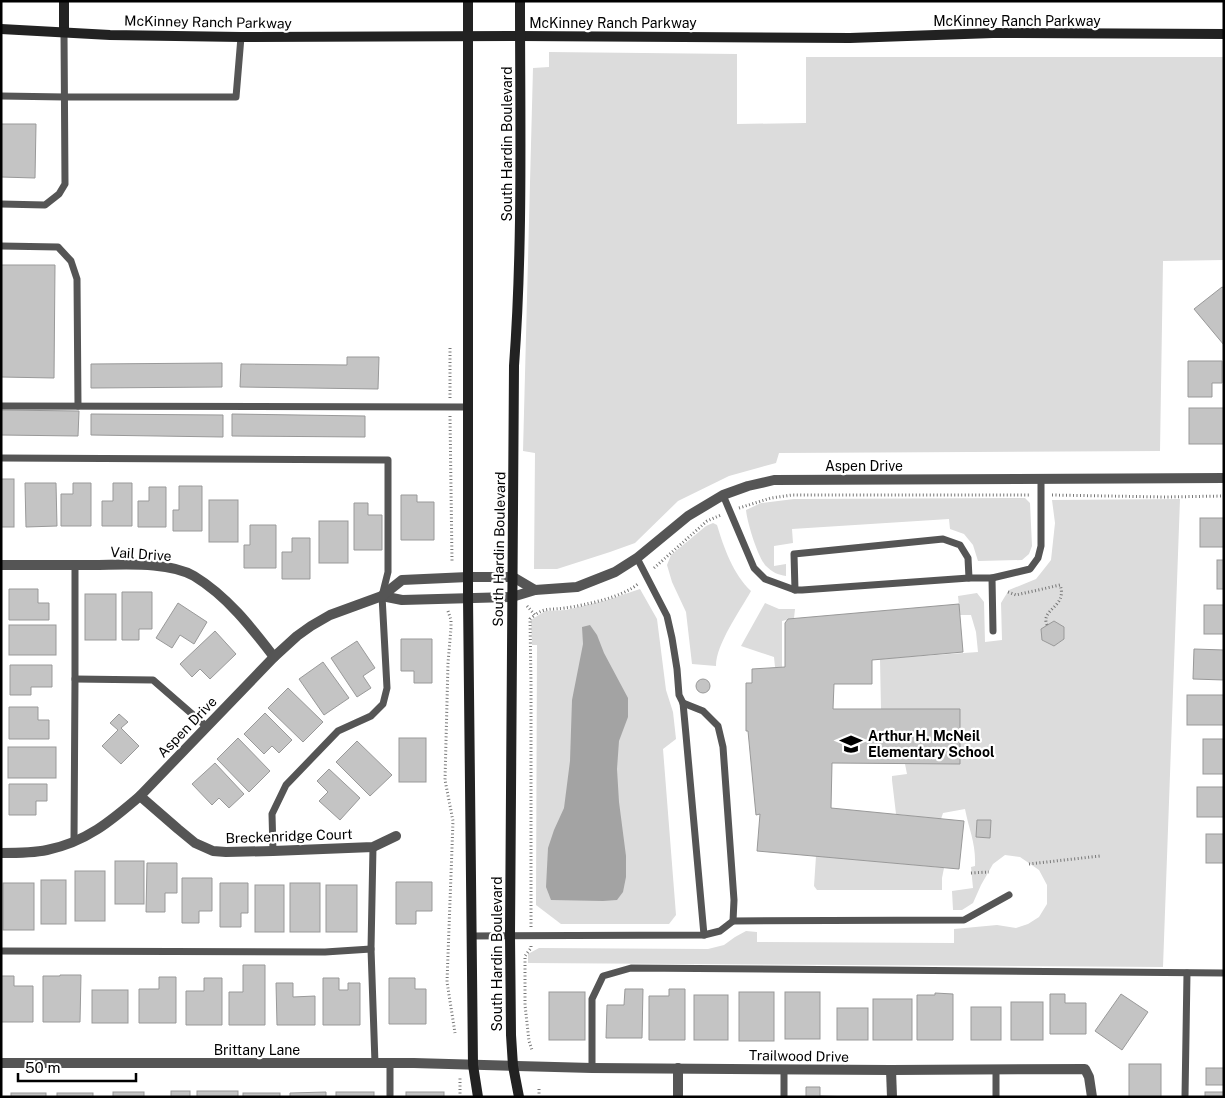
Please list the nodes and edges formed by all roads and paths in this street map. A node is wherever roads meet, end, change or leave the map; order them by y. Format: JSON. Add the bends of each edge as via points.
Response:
{"nodes":[{"id":1,"x":64,"y":1,"type":"edge"},
{"id":2,"x":468,"y":1,"type":"edge"},
{"id":3,"x":520,"y":1,"type":"edge"},
{"id":4,"x":1,"y":29,"type":"edge"},
{"id":5,"x":64,"y":32,"type":"junction"},
{"id":6,"x":1224,"y":34,"type":"edge"},
{"id":7,"x":468,"y":36,"type":"junction"},
{"id":8,"x":520,"y":36,"type":"junction"},
{"id":9,"x":241,"y":37,"type":"junction"},
{"id":10,"x":1,"y":96,"type":"edge"},
{"id":11,"x":65,"y":97,"type":"junction"},
{"id":12,"x":1,"y":204,"type":"edge"},
{"id":13,"x":1,"y":246,"type":"edge"},
{"id":14,"x":450,"y":348,"type":"dead end"},
{"id":15,"x":1,"y":406,"type":"edge"},
{"id":16,"x":78,"y":406,"type":"junction"},
{"id":17,"x":450,"y":407,"type":"junction"},
{"id":18,"x":468,"y":407,"type":"junction"},
{"id":19,"x":1,"y":458,"type":"edge"},
{"id":20,"x":1041,"y":478,"type":"junction"},
{"id":21,"x":1224,"y":478,"type":"edge"},
{"id":22,"x":723,"y":495,"type":"junction"},
{"id":23,"x":1041,"y":495,"type":"junction"},
{"id":24,"x":1224,"y":496,"type":"edge"},
{"id":25,"x":730,"y":511,"type":"junction"},
{"id":26,"x":637,"y":558,"type":"junction"},
{"id":27,"x":452,"y":561,"type":"dead end"},
{"id":28,"x":1,"y":564,"type":"edge"},
{"id":29,"x":75,"y":565,"type":"junction"},
{"id":30,"x":646,"y":576,"type":"junction"},
{"id":31,"x":468,"y":577,"type":"junction"},
{"id":32,"x":513,"y":577,"type":"junction"},
{"id":33,"x":969,"y":578,"type":"junction"},
{"id":34,"x":992,"y":578,"type":"junction"},
{"id":35,"x":535,"y":590,"type":"junction"},
{"id":36,"x":795,"y":590,"type":"junction"},
{"id":37,"x":1008,"y":592,"type":"dead end"},
{"id":38,"x":382,"y":596,"type":"junction"},
{"id":39,"x":512,"y":597,"type":"junction"},
{"id":40,"x":468,"y":598,"type":"junction"},
{"id":41,"x":528,"y":606,"type":"dead end"},
{"id":42,"x":448,"y":610,"type":"dead end"},
{"id":43,"x":535,"y":615,"type":"junction"},
{"id":44,"x":1047,"y":625,"type":"dead end"},
{"id":45,"x":993,"y":631,"type":"dead end"},
{"id":46,"x":274,"y":657,"type":"junction"},
{"id":47,"x":75,"y":679,"type":"junction"},
{"id":48,"x":683,"y":703,"type":"junction"},
{"id":49,"x":207,"y":726,"type":"junction"},
{"id":50,"x":140,"y":796,"type":"junction"},
{"id":51,"x":396,"y":836,"type":"dead end"},
{"id":52,"x":74,"y":842,"type":"junction"},
{"id":53,"x":373,"y":847,"type":"junction"},
{"id":54,"x":273,"y":851,"type":"junction"},
{"id":55,"x":1,"y":853,"type":"edge"},
{"id":56,"x":1100,"y":856,"type":"dead end"},
{"id":57,"x":1029,"y":864,"type":"dead end"},
{"id":58,"x":989,"y":872,"type":"dead end"},
{"id":59,"x":971,"y":873,"type":"dead end"},
{"id":60,"x":1009,"y":895,"type":"dead end"},
{"id":61,"x":733,"y":922,"type":"junction"},
{"id":62,"x":510,"y":935,"type":"junction"},
{"id":63,"x":531,"y":935,"type":"junction"},
{"id":64,"x":704,"y":935,"type":"junction"},
{"id":65,"x":471,"y":936,"type":"junction"},
{"id":66,"x":371,"y":949,"type":"junction"},
{"id":67,"x":1,"y":951,"type":"edge"},
{"id":68,"x":1187,"y":973,"type":"junction"},
{"id":69,"x":1224,"y":973,"type":"edge"},
{"id":70,"x":455,"y":1033,"type":"dead end"},
{"id":71,"x":532,"y":1050,"type":"dead end"},
{"id":72,"x":1,"y":1063,"type":"edge"},
{"id":73,"x":375,"y":1063,"type":"junction"},
{"id":74,"x":390,"y":1063,"type":"junction"},
{"id":75,"x":473,"y":1065,"type":"junction"},
{"id":76,"x":513,"y":1066,"type":"junction"},
{"id":77,"x":592,"y":1068,"type":"junction"},
{"id":78,"x":678,"y":1068,"type":"junction"},
{"id":79,"x":784,"y":1069,"type":"junction"},
{"id":80,"x":996,"y":1069,"type":"junction"},
{"id":81,"x":891,"y":1070,"type":"junction"},
{"id":82,"x":460,"y":1078,"type":"dead end"},
{"id":83,"x":539,"y":1089,"type":"dead end"},
{"id":84,"x":390,"y":1097,"type":"edge"},
{"id":85,"x":460,"y":1097,"type":"edge"},
{"id":86,"x":478,"y":1097,"type":"edge"},
{"id":87,"x":518,"y":1097,"type":"edge"},
{"id":88,"x":539,"y":1097,"type":"edge"},
{"id":89,"x":678,"y":1097,"type":"edge"},
{"id":90,"x":784,"y":1097,"type":"edge"},
{"id":91,"x":892,"y":1097,"type":"edge"},
{"id":92,"x":996,"y":1097,"type":"edge"},
{"id":93,"x":1092,"y":1097,"type":"edge"},
{"id":94,"x":1185,"y":1097,"type":"edge"}],
"edges":[{"from":1,"to":5,"type":"main road"},
{"from":2,"to":7,"type":"main road","name":"South Hardin Boulevard"},
{"from":3,"to":8,"type":"main road","name":"South Hardin Boulevard"},
{"from":4,"to":5,"type":"main road","name":"McKinney Ranch Parkway"},
{"from":5,"to":9,"type":"main road","name":"McKinney Ranch Parkway"},
{"from":5,"to":11,"type":"lane"},
{"from":6,"to":8,"type":"main road","name":"McKinney Ranch Parkway","via":[[850,38]]},
{"from":7,"to":8,"type":"main road","name":"McKinney Ranch Parkway"},
{"from":7,"to":9,"type":"main road","name":"McKinney Ranch Parkway"},
{"from":7,"to":18,"type":"main road","name":"South Hardin Boulevard"},
{"from":8,"to":32,"type":"main road","name":"South Hardin Boulevard","via":[[521,213],[514,366]]},
{"from":9,"to":11,"type":"lane","via":[[236,97]]},
{"from":10,"to":11,"type":"lane"},
{"from":11,"to":12,"type":"lane","via":[[65,184],[59,194],[45,205]]},
{"from":13,"to":16,"type":"lane","via":[[58,248],[71,261],[77,279]]},
{"from":14,"to":17,"type":"path"},
{"from":15,"to":16,"type":"lane"},
{"from":16,"to":17,"type":"lane"},
{"from":17,"to":18,"type":"lane"},
{"from":17,"to":27,"type":"path"},
{"from":18,"to":31,"type":"main road","name":"South Hardin Boulevard"},
{"from":19,"to":38,"type":"lane","via":[[388,460],[388,572]]},
{"from":20,"to":21,"type":"street","name":"Aspen Drive"},
{"from":20,"to":22,"type":"street","name":"Aspen Drive","via":[[774,480]]},
{"from":20,"to":23,"type":"lane"},
{"from":22,"to":25,"type":"lane"},
{"from":22,"to":26,"type":"street","name":"Aspen Drive","via":[[688,516]]},
{"from":23,"to":24,"type":"path"},
{"from":23,"to":25,"type":"path","via":[[792,495]]},
{"from":23,"to":34,"type":"lane","via":[[1038,558],[1030,569]]},
{"from":25,"to":30,"type":"path","via":[[707,521]]},
{"from":25,"to":36,"type":"lane","via":[[754,568],[765,579]]},
{"from":26,"to":30,"type":"lane"},
{"from":26,"to":35,"type":"street","name":"Aspen Drive","via":[[615,572],[577,587]]},
{"from":28,"to":29,"type":"street","name":"Vail Drive"},
{"from":29,"to":46,"type":"street","name":"Vail Drive","via":[[145,565],[174,568],[193,576],[243,617]]},
{"from":29,"to":47,"type":"lane"},
{"from":30,"to":43,"type":"path","via":[[624,593],[580,605],[541,610]]},
{"from":30,"to":48,"type":"lane","via":[[667,616]]},
{"from":31,"to":32,"type":"street","name":"Aspen Drive"},
{"from":31,"to":38,"type":"street","name":"Aspen Drive","via":[[402,580]]},
{"from":31,"to":40,"type":"main road","name":"South Hardin Boulevard"},
{"from":32,"to":35,"type":"street"},
{"from":32,"to":39,"type":"main road","name":"South Hardin Boulevard"},
{"from":33,"to":34,"type":"lane"},
{"from":33,"to":36,"type":"lane"},
{"from":33,"to":36,"type":"lane","via":[[968,558],[960,545],[943,539],[794,554]]},
{"from":34,"to":45,"type":"lane"},
{"from":35,"to":39,"type":"street","name":"Aspen Drive"},
{"from":37,"to":44,"type":"path","via":[[1016,595],[1060,585],[1063,592],[1060,601],[1046,617]]},
{"from":38,"to":40,"type":"street","name":"Aspen Drive","via":[[402,600]]},
{"from":38,"to":46,"type":"street","name":"Aspen Drive","via":[[330,615],[297,636]]},
{"from":38,"to":54,"type":"lane","via":[[387,688],[383,704],[371,716],[338,731],[286,785],[272,814]]},
{"from":39,"to":40,"type":"street","name":"Aspen Drive"},
{"from":39,"to":62,"type":"main road","name":"South Hardin Boulevard"},
{"from":40,"to":65,"type":"main road","name":"South Hardin Boulevard"},
{"from":41,"to":43,"type":"path"},
{"from":42,"to":70,"type":"path","via":[[451,628],[445,780],[454,821],[447,982]]},
{"from":43,"to":63,"type":"path","via":[[530,619]]},
{"from":46,"to":49,"type":"street","name":"Aspen Drive"},
{"from":47,"to":49,"type":"lane","via":[[154,680]]},
{"from":47,"to":52,"type":"lane"},
{"from":48,"to":61,"type":"lane","via":[[704,711],[718,726],[723,747]]},
{"from":48,"to":64,"type":"lane"},
{"from":49,"to":50,"type":"street","name":"Aspen Drive"},
{"from":50,"to":52,"type":"street","name":"Aspen Drive","via":[[99,829]]},
{"from":50,"to":54,"type":"street","name":"Breckenridge Court","via":[[195,843],[213,851]]},
{"from":51,"to":53,"type":"street","name":"Breckenridge Court"},
{"from":52,"to":55,"type":"street","name":"Aspen Drive","via":[[47,850]]},
{"from":53,"to":54,"type":"street","name":"Breckenridge Court"},
{"from":53,"to":66,"type":"lane"},
{"from":56,"to":57,"type":"path"},
{"from":58,"to":59,"type":"path"},
{"from":60,"to":61,"type":"lane","via":[[964,920]]},
{"from":61,"to":64,"type":"lane","via":[[720,931]]},
{"from":62,"to":63,"type":"lane"},
{"from":62,"to":65,"type":"lane"},
{"from":62,"to":76,"type":"main road","name":"South Hardin Boulevard"},
{"from":63,"to":64,"type":"lane"},
{"from":63,"to":71,"type":"path","via":[[531,948],[525,956],[525,1005]]},
{"from":65,"to":75,"type":"main road","name":"South Hardin Boulevard"},
{"from":66,"to":67,"type":"lane","via":[[325,952]]},
{"from":66,"to":73,"type":"lane"},
{"from":68,"to":69,"type":"lane"},
{"from":68,"to":77,"type":"lane","via":[[631,968],[603,976],[592,999]]},
{"from":68,"to":94,"type":"lane"},
{"from":72,"to":73,"type":"street","name":"Brittany Lane"},
{"from":73,"to":74,"type":"street","name":"Brittany Lane"},
{"from":74,"to":75,"type":"street","name":"Brittany Lane"},
{"from":74,"to":84,"type":"lane"},
{"from":75,"to":76,"type":"street","name":"Brittany Lane"},
{"from":75,"to":86,"type":"main road","name":"South Hardin Boulevard"},
{"from":76,"to":77,"type":"street","name":"Trailwood Drive"},
{"from":76,"to":87,"type":"main road","name":"South Hardin Boulevard"},
{"from":77,"to":78,"type":"street","name":"Trailwood Drive"},
{"from":78,"to":79,"type":"street","name":"Trailwood Drive"},
{"from":78,"to":89,"type":"street"},
{"from":79,"to":81,"type":"street","name":"Trailwood Drive"},
{"from":79,"to":90,"type":"lane"},
{"from":80,"to":81,"type":"street","name":"Trailwood Drive"},
{"from":80,"to":92,"type":"lane"},
{"from":80,"to":93,"type":"street","name":"Trailwood Drive","via":[[1085,1069]]},
{"from":81,"to":91,"type":"street"},
{"from":82,"to":85,"type":"path"},
{"from":83,"to":88,"type":"path"}]}
